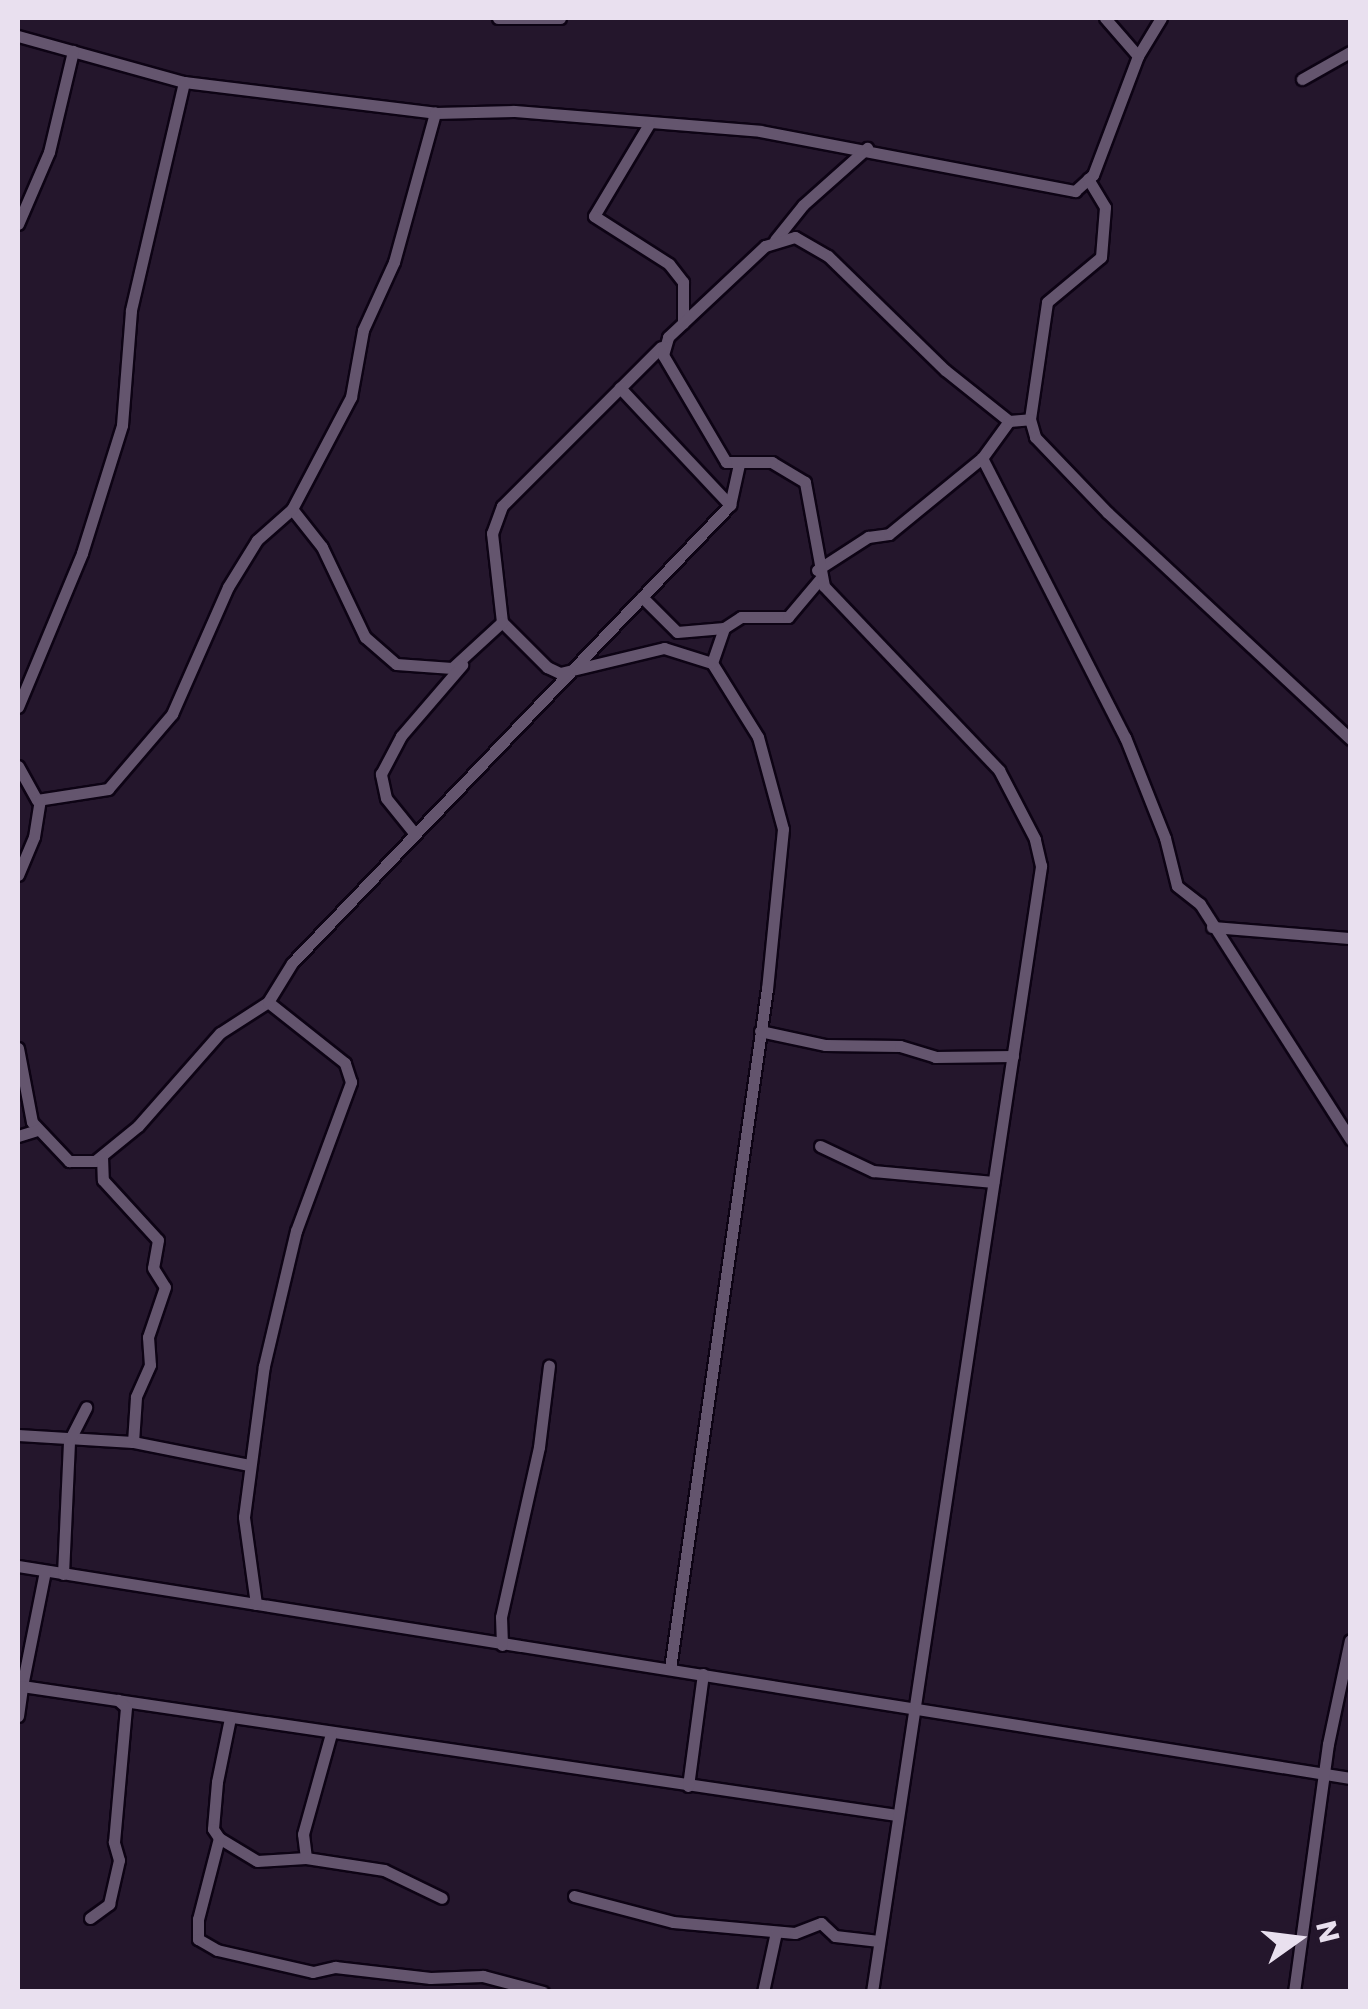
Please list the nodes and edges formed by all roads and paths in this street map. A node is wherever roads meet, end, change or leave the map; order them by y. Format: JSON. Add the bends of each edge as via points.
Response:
{"nodes":[{"id":1,"x":498,"y":18,"type":"edge"},
{"id":2,"x":560,"y":18,"type":"edge"},
{"id":3,"x":1105,"y":18,"type":"edge"},
{"id":4,"x":1161,"y":18,"type":"edge"},
{"id":5,"x":18,"y":36,"type":"edge"},
{"id":6,"x":73,"y":51,"type":"junction"},
{"id":7,"x":1350,"y":52,"type":"edge"},
{"id":8,"x":1138,"y":56,"type":"junction"},
{"id":9,"x":1302,"y":79,"type":"dead end"},
{"id":10,"x":184,"y":82,"type":"junction"},
{"id":11,"x":435,"y":113,"type":"junction"},
{"id":12,"x":648,"y":124,"type":"junction"},
{"id":13,"x":867,"y":148,"type":"junction"},
{"id":14,"x":1088,"y":179,"type":"junction"},
{"id":15,"x":18,"y":224,"type":"edge"},
{"id":16,"x":775,"y":240,"type":"junction"},
{"id":17,"x":683,"y":323,"type":"junction"},
{"id":18,"x":661,"y":347,"type":"junction"},
{"id":19,"x":620,"y":388,"type":"junction"},
{"id":20,"x":1030,"y":418,"type":"junction"},
{"id":21,"x":1008,"y":421,"type":"junction"},
{"id":22,"x":982,"y":458,"type":"junction"},
{"id":23,"x":740,"y":464,"type":"junction"},
{"id":24,"x":730,"y":505,"type":"junction"},
{"id":25,"x":292,"y":509,"type":"junction"},
{"id":26,"x":818,"y":574,"type":"junction"},
{"id":27,"x":642,"y":597,"type":"junction"},
{"id":28,"x":502,"y":622,"type":"junction"},
{"id":29,"x":724,"y":628,"type":"junction"},
{"id":30,"x":677,"y":632,"type":"junction"},
{"id":31,"x":708,"y":660,"type":"junction"},
{"id":32,"x":465,"y":661,"type":"junction"},
{"id":33,"x":573,"y":669,"type":"junction"},
{"id":34,"x":18,"y":707,"type":"edge"},
{"id":35,"x":1350,"y":740,"type":"edge"},
{"id":36,"x":18,"y":765,"type":"edge"},
{"id":37,"x":40,"y":800,"type":"junction"},
{"id":38,"x":414,"y":834,"type":"junction"},
{"id":39,"x":18,"y":875,"type":"edge"},
{"id":40,"x":1212,"y":927,"type":"junction"},
{"id":41,"x":1350,"y":938,"type":"edge"},
{"id":42,"x":268,"y":1002,"type":"junction"},
{"id":43,"x":760,"y":1031,"type":"junction"},
{"id":44,"x":18,"y":1048,"type":"edge"},
{"id":45,"x":1013,"y":1056,"type":"junction"},
{"id":46,"x":38,"y":1130,"type":"junction"},
{"id":47,"x":18,"y":1136,"type":"edge"},
{"id":48,"x":1350,"y":1138,"type":"edge"},
{"id":49,"x":820,"y":1146,"type":"dead end"},
{"id":50,"x":102,"y":1156,"type":"junction"},
{"id":51,"x":994,"y":1182,"type":"junction"},
{"id":52,"x":549,"y":1366,"type":"dead end"},
{"id":53,"x":86,"y":1407,"type":"dead end"},
{"id":54,"x":18,"y":1434,"type":"edge"},
{"id":55,"x":70,"y":1439,"type":"junction"},
{"id":56,"x":133,"y":1442,"type":"junction"},
{"id":57,"x":249,"y":1465,"type":"junction"},
{"id":58,"x":18,"y":1566,"type":"edge"},
{"id":59,"x":45,"y":1571,"type":"junction"},
{"id":60,"x":63,"y":1574,"type":"junction"},
{"id":61,"x":256,"y":1604,"type":"junction"},
{"id":62,"x":1350,"y":1640,"type":"edge"},
{"id":63,"x":502,"y":1645,"type":"junction"},
{"id":64,"x":670,"y":1670,"type":"junction"},
{"id":65,"x":703,"y":1674,"type":"junction"},
{"id":66,"x":22,"y":1686,"type":"junction"},
{"id":67,"x":118,"y":1700,"type":"junction"},
{"id":68,"x":917,"y":1705,"type":"junction"},
{"id":69,"x":18,"y":1716,"type":"edge"},
{"id":70,"x":230,"y":1718,"type":"junction"},
{"id":71,"x":331,"y":1734,"type":"junction"},
{"id":72,"x":1325,"y":1776,"type":"junction"},
{"id":73,"x":1350,"y":1778,"type":"edge"},
{"id":74,"x":688,"y":1786,"type":"junction"},
{"id":75,"x":896,"y":1816,"type":"junction"},
{"id":76,"x":218,"y":1838,"type":"junction"},
{"id":77,"x":306,"y":1858,"type":"junction"},
{"id":78,"x":574,"y":1896,"type":"dead end"},
{"id":79,"x":442,"y":1898,"type":"dead end"},
{"id":80,"x":90,"y":1918,"type":"dead end"},
{"id":81,"x":776,"y":1932,"type":"junction"},
{"id":82,"x":879,"y":1941,"type":"junction"},
{"id":83,"x":413,"y":1976,"type":"junction"},
{"id":84,"x":417,"y":1992,"type":"edge"},
{"id":85,"x":543,"y":1992,"type":"edge"},
{"id":86,"x":763,"y":1992,"type":"edge"},
{"id":87,"x":872,"y":1992,"type":"edge"},
{"id":88,"x":1294,"y":1992,"type":"edge"}],
"edges":[{"from":1,"to":2,"type":"street"},
{"from":3,"to":8,"type":"street"},
{"from":4,"to":8,"type":"street"},
{"from":5,"to":6,"type":"street"},
{"from":6,"to":10,"type":"street"},
{"from":6,"to":15,"type":"street","via":[[49,152]]},
{"from":7,"to":9,"type":"street"},
{"from":8,"to":14,"type":"street"},
{"from":10,"to":11,"type":"street"},
{"from":10,"to":34,"type":"street","via":[[132,310],[122,425],[82,554]]},
{"from":11,"to":12,"type":"street","via":[[514,110]]},
{"from":11,"to":25,"type":"street","via":[[394,262],[363,330],[352,397]]},
{"from":12,"to":13,"type":"street","via":[[760,131]]},
{"from":12,"to":17,"type":"street","via":[[594,216],[669,264],[684,282]]},
{"from":13,"to":14,"type":"street","via":[[1075,191]]},
{"from":13,"to":16,"type":"street"},
{"from":14,"to":20,"type":"street","via":[[1105,207],[1101,257],[1047,302]]},
{"from":16,"to":17,"type":"street"},
{"from":16,"to":21,"type":"street","via":[[795,238],[828,256]]},
{"from":17,"to":18,"type":"street"},
{"from":18,"to":19,"type":"street"},
{"from":18,"to":23,"type":"street","via":[[719,455]]},
{"from":19,"to":24,"type":"street"},
{"from":19,"to":28,"type":"street","via":[[495,518]]},
{"from":20,"to":21,"type":"street"},
{"from":20,"to":35,"type":"street","via":[[1036,438],[1108,513]]},
{"from":21,"to":22,"type":"street"},
{"from":22,"to":26,"type":"street","via":[[889,534],[868,538]]},
{"from":22,"to":40,"type":"street","via":[[1125,737],[1166,838],[1177,886],[1200,904]]},
{"from":23,"to":24,"type":"street"},
{"from":23,"to":26,"type":"street","via":[[772,462],[805,482]]},
{"from":24,"to":27,"type":"street"},
{"from":25,"to":32,"type":"street","via":[[322,548],[365,637],[396,664],[452,668]]},
{"from":25,"to":37,"type":"street","via":[[238,568],[204,630],[172,714],[148,749],[108,789]]},
{"from":26,"to":29,"type":"street","via":[[788,616],[740,618]]},
{"from":26,"to":45,"type":"street","via":[[999,770],[1035,839],[1040,896]]},
{"from":27,"to":30,"type":"street"},
{"from":27,"to":33,"type":"street"},
{"from":28,"to":32,"type":"street"},
{"from":28,"to":33,"type":"street","via":[[547,667]]},
{"from":29,"to":30,"type":"street"},
{"from":29,"to":31,"type":"street"},
{"from":30,"to":31,"type":"street"},
{"from":31,"to":33,"type":"street","via":[[664,648]]},
{"from":31,"to":43,"type":"street","via":[[758,737],[783,830]]},
{"from":32,"to":38,"type":"street","via":[[401,736],[381,774],[386,798]]},
{"from":33,"to":38,"type":"street"},
{"from":36,"to":37,"type":"street"},
{"from":37,"to":39,"type":"street"},
{"from":38,"to":42,"type":"street","via":[[292,963]]},
{"from":40,"to":41,"type":"street"},
{"from":40,"to":48,"type":"street"},
{"from":42,"to":50,"type":"street","via":[[220,1034],[138,1126]]},
{"from":42,"to":57,"type":"street","via":[[345,1063],[351,1082],[276,1306]]},
{"from":43,"to":45,"type":"street","via":[[935,1056]]},
{"from":43,"to":64,"type":"street"},
{"from":44,"to":46,"type":"street"},
{"from":45,"to":51,"type":"street"},
{"from":46,"to":47,"type":"street"},
{"from":46,"to":50,"type":"street","via":[[69,1161]]},
{"from":49,"to":51,"type":"street","via":[[873,1171]]},
{"from":50,"to":56,"type":"street","via":[[103,1180],[158,1240],[153,1268],[164,1287],[148,1337],[150,1366],[136,1396]]},
{"from":51,"to":68,"type":"street"},
{"from":52,"to":63,"type":"street","via":[[539,1446],[501,1616]]},
{"from":53,"to":55,"type":"street"},
{"from":54,"to":55,"type":"street"},
{"from":55,"to":56,"type":"street"},
{"from":55,"to":60,"type":"street"},
{"from":56,"to":57,"type":"street"},
{"from":57,"to":61,"type":"street","via":[[245,1547]]},
{"from":58,"to":59,"type":"street"},
{"from":59,"to":60,"type":"street"},
{"from":59,"to":66,"type":"street"},
{"from":60,"to":61,"type":"street"},
{"from":61,"to":63,"type":"street"},
{"from":62,"to":72,"type":"street"},
{"from":63,"to":64,"type":"street"},
{"from":64,"to":65,"type":"street"},
{"from":65,"to":68,"type":"street"},
{"from":65,"to":74,"type":"street"},
{"from":66,"to":67,"type":"street"},
{"from":66,"to":69,"type":"street"},
{"from":67,"to":70,"type":"street"},
{"from":67,"to":80,"type":"street","via":[[126,1708],[114,1842],[119,1860],[109,1904]]},
{"from":68,"to":72,"type":"street"},
{"from":68,"to":75,"type":"street"},
{"from":70,"to":71,"type":"street"},
{"from":70,"to":76,"type":"street","via":[[217,1782]]},
{"from":71,"to":74,"type":"street"},
{"from":71,"to":77,"type":"street","via":[[303,1834]]},
{"from":72,"to":73,"type":"street"},
{"from":72,"to":88,"type":"street"},
{"from":74,"to":75,"type":"street"},
{"from":75,"to":82,"type":"street"},
{"from":76,"to":77,"type":"street","via":[[256,1861]]},
{"from":76,"to":83,"type":"street","via":[[202,1889],[198,1939],[217,1950],[313,1972],[335,1967]]},
{"from":77,"to":79,"type":"street","via":[[384,1870]]},
{"from":78,"to":81,"type":"street","via":[[639,1917]]},
{"from":81,"to":82,"type":"street","via":[[821,1923],[834,1936]]},
{"from":81,"to":86,"type":"street"},
{"from":82,"to":87,"type":"street"},
{"from":83,"to":84,"type":"street"},
{"from":83,"to":85,"type":"street","via":[[482,1976]]}]}
